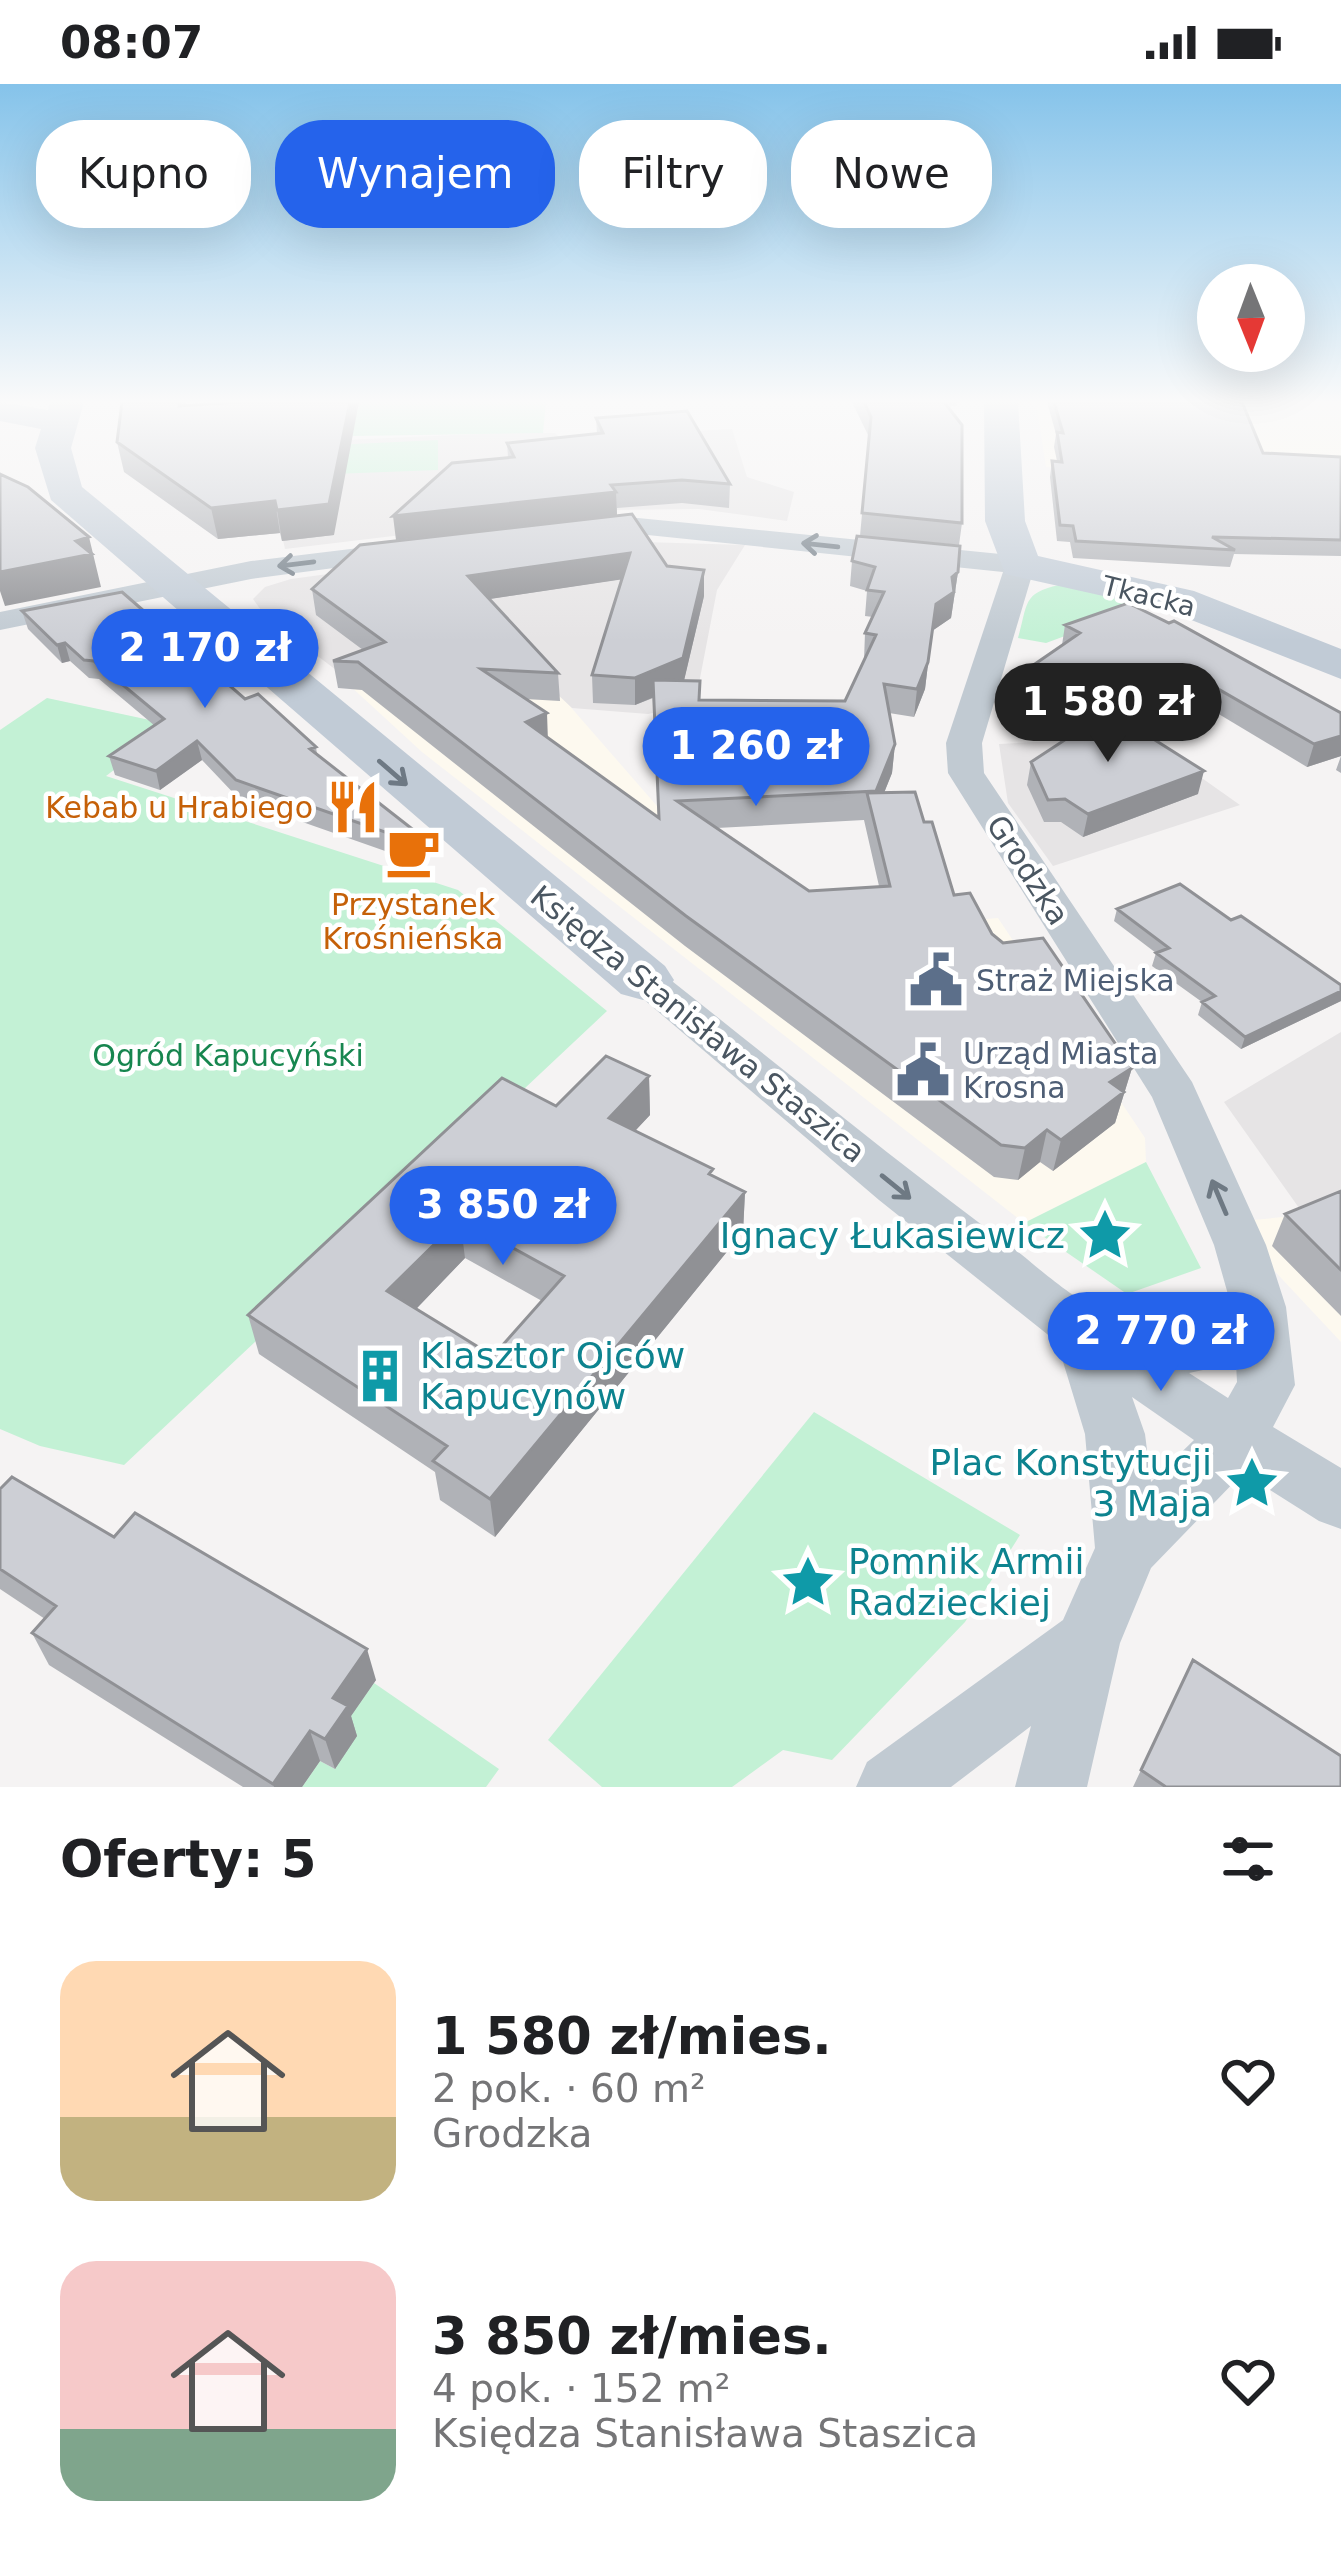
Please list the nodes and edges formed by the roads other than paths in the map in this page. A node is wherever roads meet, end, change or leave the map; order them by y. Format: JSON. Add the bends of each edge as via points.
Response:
{"nodes":[{"id":1,"x":60,"y":481,"type":"edge"},
{"id":2,"x":1004,"y":481,"type":"edge"},
{"id":3,"x":563,"y":532,"type":"edge"},
{"id":4,"x":424,"y":549,"type":"edge"},
{"id":5,"x":1020,"y":565,"type":"junction"},
{"id":6,"x":176,"y":588,"type":"junction"},
{"id":7,"x":0,"y":621,"type":"edge"},
{"id":8,"x":1341,"y":665,"type":"edge"},
{"id":9,"x":643,"y":980,"type":"joint"},
{"id":10,"x":1022,"y":1289,"type":"junction"},
{"id":11,"x":1259,"y":1306,"type":"junction"},
{"id":12,"x":1082,"y":1331,"type":"junction"},
{"id":13,"x":1236,"y":1439,"type":"junction"},
{"id":14,"x":1341,"y":1502,"type":"edge"},
{"id":15,"x":1127,"y":1548,"type":"junction"},
{"id":16,"x":1087,"y":1643,"type":"junction"},
{"id":17,"x":892,"y":1787,"type":"edge"},
{"id":18,"x":1051,"y":1787,"type":"edge"}],
"edges":[{"from":1,"to":6,"type":"street","name":"Księdza Stanisława Staszica"},
{"from":2,"to":5,"type":"street","via":[[1005,521]]},
{"from":5,"to":3,"type":"street","one_way":true,"via":[[638,526]]},
{"from":4,"to":6,"type":"street","one_way":true,"via":[[250,570]]},
{"from":5,"to":8,"type":"street","name":"Tkacka","via":[[1179,600]]},
{"from":11,"to":5,"type":"street","name":"Grodzka","one_way":true,"via":[[1175,1094],[966,773],[964,743]]},
{"from":6,"to":7,"type":"street"},
{"from":6,"to":9,"type":"street","name":"Księdza Stanisława Staszica","one_way":true},
{"from":9,"to":10,"type":"street","name":"Księdza Stanisława Staszica","one_way":true},
{"from":10,"to":11,"type":"street","via":[[1093,1326],[1182,1352],[1238,1338]]},
{"from":10,"to":12,"type":"street","name":"Księdza Stanisława Staszica"},
{"from":11,"to":13,"type":"street","name":"Grodzka","via":[[1266,1385]]},
{"from":12,"to":13,"type":"street","name":"Księdza Stanisława Staszica"},
{"from":12,"to":15,"type":"street","via":[[1114,1434]]},
{"from":13,"to":14,"type":"street"},
{"from":13,"to":15,"type":"street"},
{"from":15,"to":16,"type":"street"},
{"from":16,"to":17,"type":"street"},
{"from":16,"to":18,"type":"street"}]}
